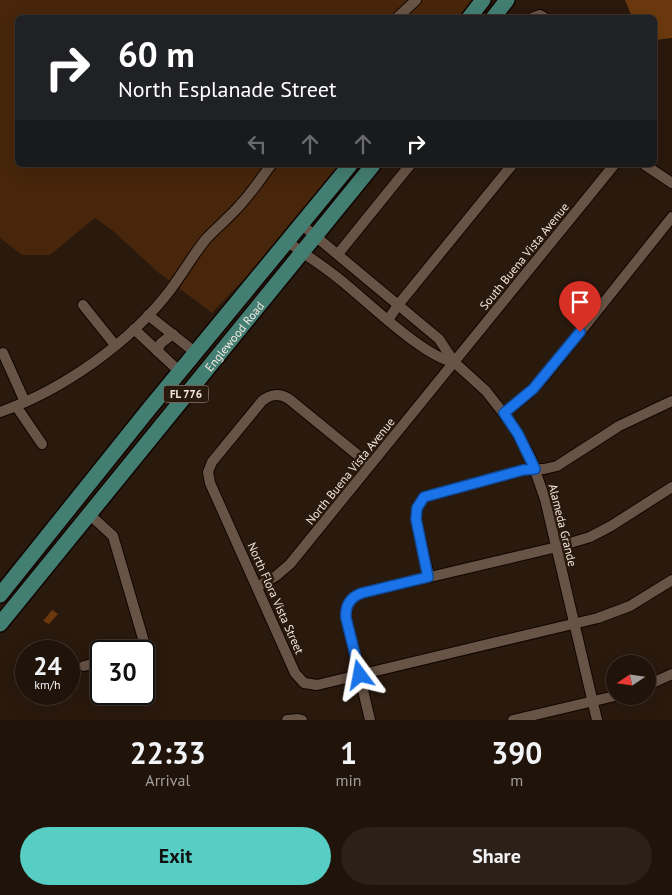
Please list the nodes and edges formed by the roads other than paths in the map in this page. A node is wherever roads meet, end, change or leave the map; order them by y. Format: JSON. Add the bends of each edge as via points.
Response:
{"nodes":[{"id":1,"x":416,"y":0,"type":"edge"},
{"id":2,"x":483,"y":0,"type":"edge"},
{"id":3,"x":497,"y":0,"type":"edge"},
{"id":4,"x":507,"y":0,"type":"edge"},
{"id":5,"x":399,"y":15,"type":"edge"},
{"id":6,"x":471,"y":15,"type":"edge"},
{"id":7,"x":487,"y":15,"type":"edge"},
{"id":8,"x":495,"y":15,"type":"edge"},
{"id":9,"x":270,"y":167,"type":"edge"},
{"id":10,"x":348,"y":167,"type":"edge"},
{"id":11,"x":371,"y":167,"type":"edge"},
{"id":12,"x":408,"y":167,"type":"edge"},
{"id":13,"x":510,"y":167,"type":"edge"},
{"id":14,"x":612,"y":167,"type":"edge"},
{"id":15,"x":648,"y":167,"type":"edge"},
{"id":16,"x":672,"y":183,"type":"edge"},
{"id":17,"x":672,"y":217,"type":"edge"},
{"id":18,"x":302,"y":225,"type":"junction"},
{"id":19,"x":316,"y":235,"type":"junction"},
{"id":20,"x":288,"y":242,"type":"junction"},
{"id":21,"x":302,"y":252,"type":"junction"},
{"id":22,"x":338,"y":254,"type":"junction"},
{"id":23,"x":83,"y":305,"type":"dead end"},
{"id":24,"x":398,"y":305,"type":"junction"},
{"id":25,"x":148,"y":315,"type":"junction"},
{"id":26,"x":388,"y":320,"type":"junction"},
{"id":27,"x":134,"y":329,"type":"junction"},
{"id":28,"x":173,"y":334,"type":"junction"},
{"id":29,"x":115,"y":345,"type":"junction"},
{"id":30,"x":157,"y":351,"type":"junction"},
{"id":31,"x":3,"y":353,"type":"dead end"},
{"id":32,"x":188,"y":362,"type":"junction"},
{"id":33,"x":454,"y":362,"type":"junction"},
{"id":34,"x":203,"y":373,"type":"junction"},
{"id":35,"x":672,"y":402,"type":"edge"},
{"id":36,"x":20,"y":404,"type":"junction"},
{"id":37,"x":0,"y":412,"type":"edge"},
{"id":38,"x":504,"y":413,"type":"junction"},
{"id":39,"x":42,"y":444,"type":"dead end"},
{"id":40,"x":370,"y":465,"type":"junction"},
{"id":41,"x":535,"y":469,"type":"junction"},
{"id":42,"x":672,"y":488,"type":"edge"},
{"id":43,"x":89,"y":514,"type":"junction"},
{"id":44,"x":557,"y":547,"type":"junction"},
{"id":45,"x":428,"y":577,"type":"junction"},
{"id":46,"x":672,"y":580,"type":"edge"},
{"id":47,"x":257,"y":587,"type":"junction"},
{"id":48,"x":0,"y":595,"type":"edge"},
{"id":49,"x":0,"y":624,"type":"edge"},
{"id":50,"x":575,"y":624,"type":"junction"},
{"id":51,"x":143,"y":640,"type":"edge"},
{"id":52,"x":90,"y":665,"type":"edge"},
{"id":53,"x":84,"y":666,"type":"dead end"},
{"id":54,"x":672,"y":674,"type":"edge"},
{"id":55,"x":360,"y":675,"type":"junction"},
{"id":56,"x":656,"y":681,"type":"edge"},
{"id":57,"x":606,"y":698,"type":"edge"},
{"id":58,"x":593,"y":701,"type":"junction"},
{"id":59,"x":287,"y":720,"type":"edge"},
{"id":60,"x":302,"y":720,"type":"edge"},
{"id":61,"x":370,"y":720,"type":"edge"},
{"id":62,"x":513,"y":720,"type":"edge"},
{"id":63,"x":597,"y":720,"type":"edge"}],
"edges":[{"from":1,"to":5,"type":"street"},
{"from":2,"to":6,"type":"main road"},
{"from":3,"to":7,"type":"main road"},
{"from":4,"to":8,"type":"main road"},
{"from":9,"to":25,"type":"street","via":[[242,204],[207,239]]},
{"from":10,"to":18,"type":"main road","name":"Englewood Road","number":"FL 776"},
{"from":11,"to":19,"type":"main road","name":"Englewood Road","number":"FL 776"},
{"from":12,"to":22,"type":"street"},
{"from":13,"to":24,"type":"street"},
{"from":14,"to":33,"type":"street","name":"South Buena Vista Avenue"},
{"from":15,"to":16,"type":"street"},
{"from":17,"to":38,"type":"street","via":[[546,375]]},
{"from":18,"to":19,"type":"street"},
{"from":18,"to":20,"type":"main road","name":"Englewood Road","number":"FL 776"},
{"from":19,"to":21,"type":"main road","name":"Englewood Road","number":"FL 776"},
{"from":19,"to":22,"type":"street"},
{"from":20,"to":21,"type":"street"},
{"from":20,"to":32,"type":"main road","name":"Englewood Road","number":"FL 776"},
{"from":21,"to":26,"type":"street"},
{"from":21,"to":34,"type":"main road","name":"Englewood Road","number":"FL 776"},
{"from":22,"to":24,"type":"street"},
{"from":23,"to":29,"type":"street"},
{"from":24,"to":26,"type":"street"},
{"from":24,"to":33,"type":"street","via":[[439,339]]},
{"from":25,"to":27,"type":"street"},
{"from":25,"to":28,"type":"street"},
{"from":26,"to":33,"type":"street","via":[[444,360]]},
{"from":27,"to":29,"type":"street"},
{"from":27,"to":30,"type":"street"},
{"from":28,"to":30,"type":"street","via":[[161,343]]},
{"from":28,"to":32,"type":"street"},
{"from":29,"to":36,"type":"street","via":[[70,378]]},
{"from":30,"to":32,"type":"street"},
{"from":31,"to":36,"type":"street"},
{"from":32,"to":34,"type":"main road"},
{"from":32,"to":48,"type":"main road","name":"Englewood Road","number":"FL 776"},
{"from":33,"to":38,"type":"street","name":"Alameda Grande"},
{"from":33,"to":40,"type":"street","name":"North Buena Vista Avenue"},
{"from":34,"to":43,"type":"main road","name":"Englewood Road","number":"FL 776"},
{"from":35,"to":41,"type":"street","via":[[619,426],[561,464]]},
{"from":36,"to":37,"type":"street"},
{"from":36,"to":39,"type":"street"},
{"from":38,"to":41,"type":"street","name":"Alameda Grande"},
{"from":40,"to":47,"type":"street","name":"North Buena Vista Avenue","via":[[290,564]]},
{"from":40,"to":47,"type":"street","name":"North Flora Vista Street","via":[[287,398],[271,396],[262,401],[212,462],[208,472]]},
{"from":41,"to":44,"type":"street","name":"Alameda Grande"},
{"from":41,"to":45,"type":"street","via":[[422,499],[416,519]]},
{"from":42,"to":44,"type":"street","via":[[600,532]]},
{"from":43,"to":49,"type":"main road","name":"Englewood Road","number":"FL 776"},
{"from":43,"to":51,"type":"street","via":[[113,536]]},
{"from":44,"to":45,"type":"street"},
{"from":44,"to":50,"type":"street","name":"Alameda Grande"},
{"from":45,"to":55,"type":"street","via":[[362,593],[350,601],[346,618]]},
{"from":46,"to":50,"type":"street","name":"North Flora Vista Street","via":[[630,606]]},
{"from":47,"to":55,"type":"street","name":"North Flora Vista Street","via":[[299,679],[314,685]]},
{"from":50,"to":55,"type":"street","name":"North Flora Vista Street"},
{"from":50,"to":58,"type":"street","name":"Alameda Grande"},
{"from":52,"to":53,"type":"street"},
{"from":54,"to":56,"type":"street"},
{"from":55,"to":61,"type":"street"},
{"from":57,"to":58,"type":"street"},
{"from":58,"to":62,"type":"street"},
{"from":58,"to":63,"type":"street","name":"Alameda Grande"},
{"from":59,"to":60,"type":"street"}]}
